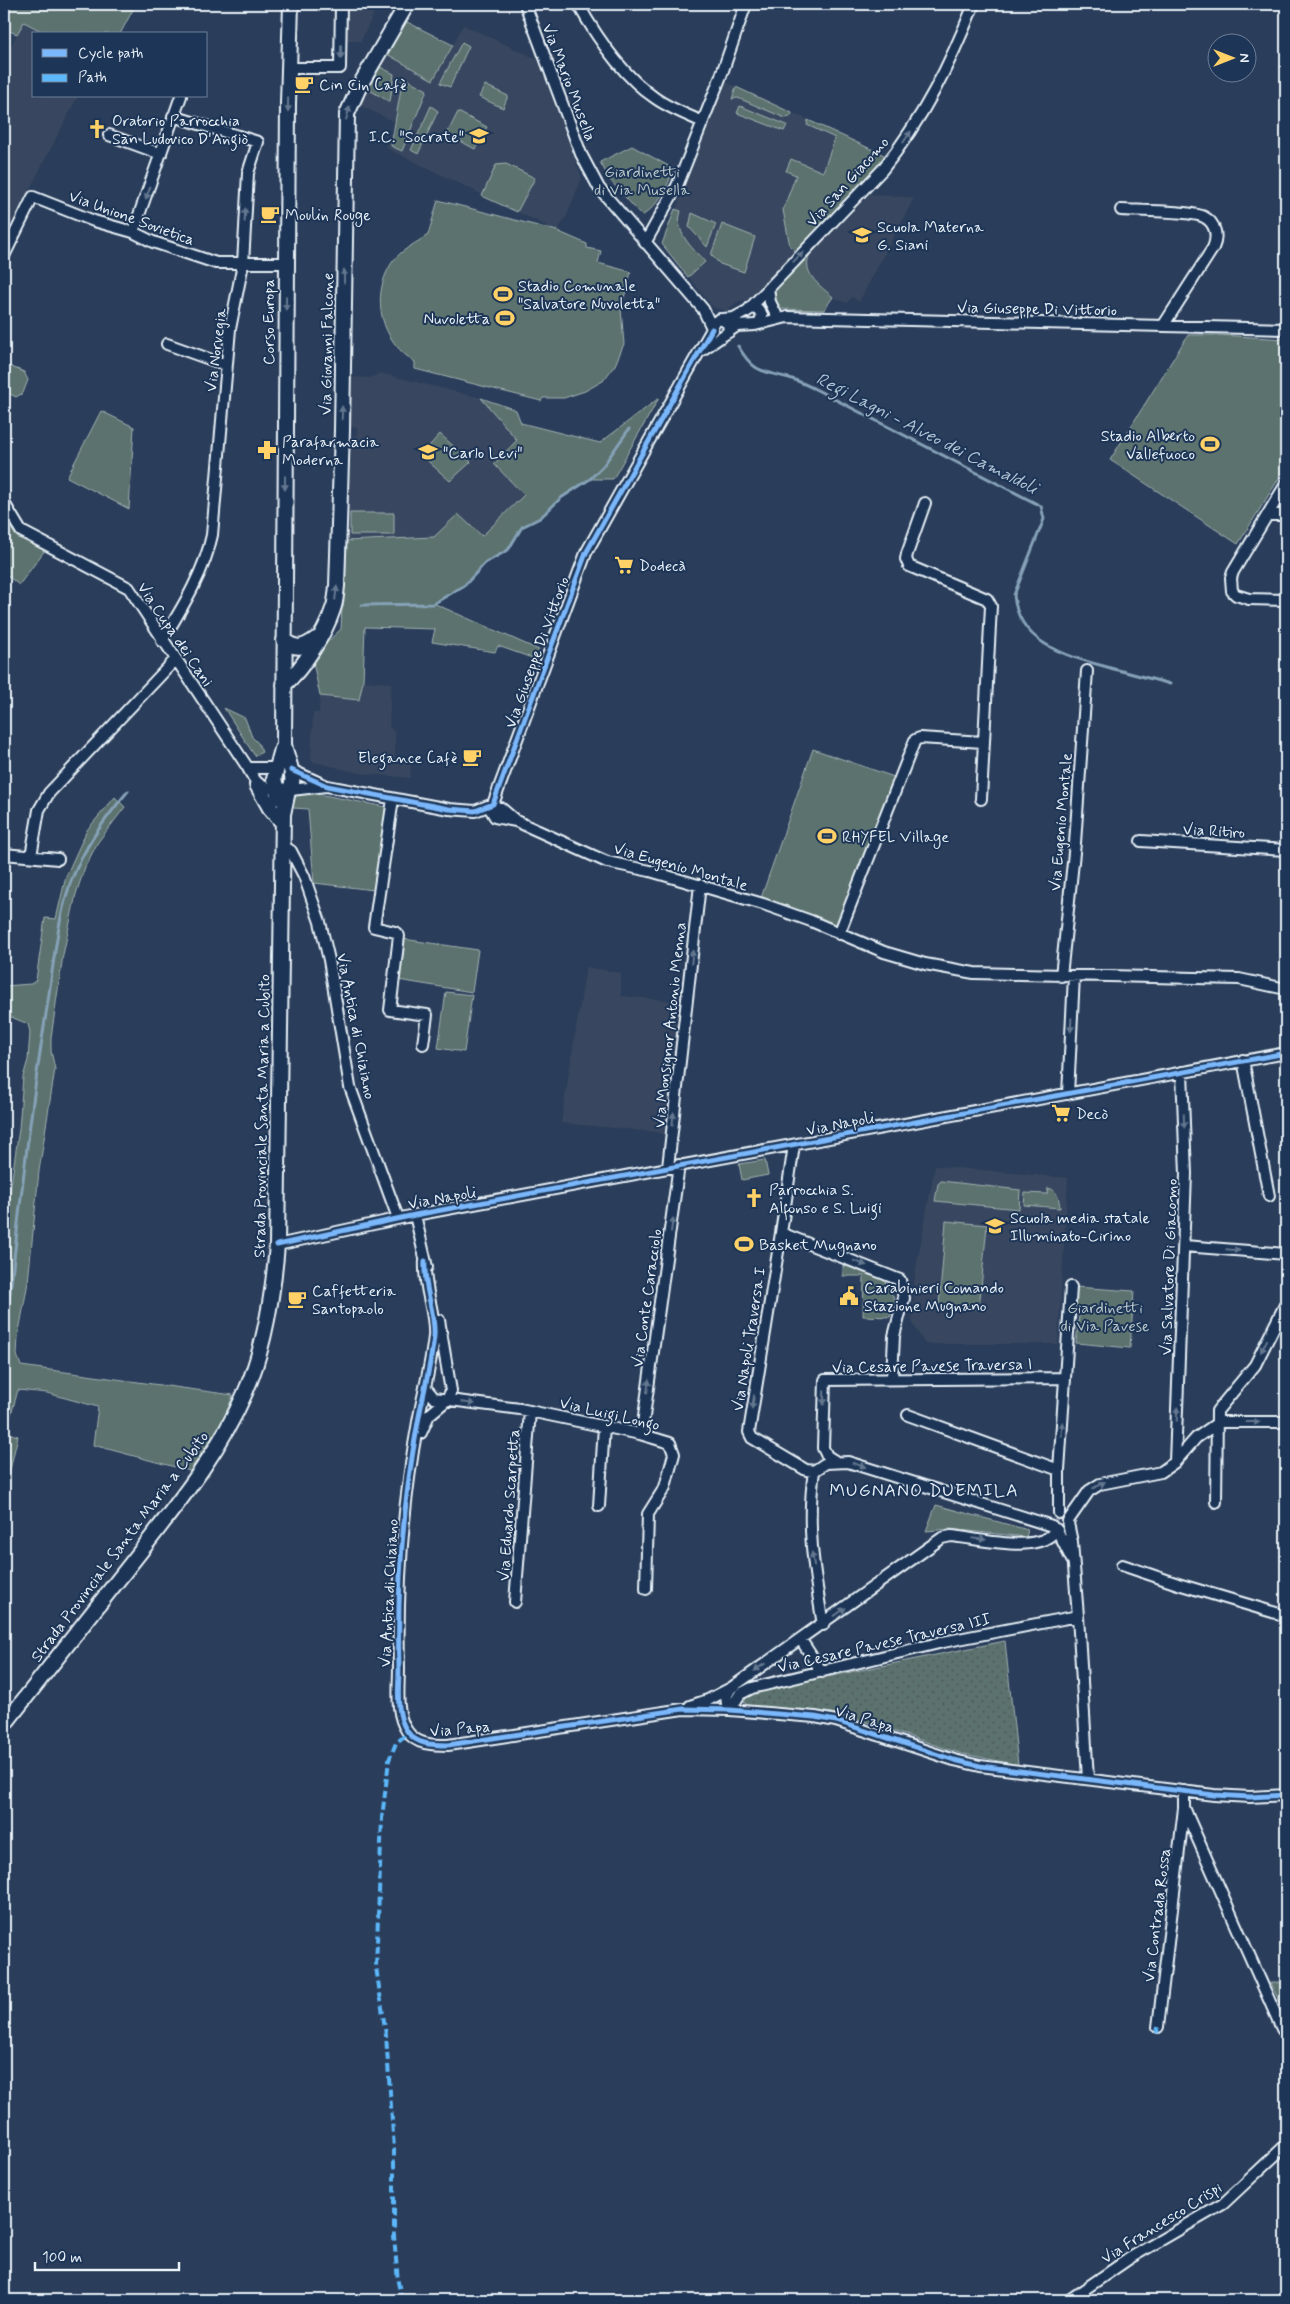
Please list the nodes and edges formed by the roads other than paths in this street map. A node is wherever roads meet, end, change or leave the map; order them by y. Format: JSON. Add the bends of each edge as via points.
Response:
{"nodes":[{"id":1,"x":291,"y":4,"type":"edge"},
{"id":2,"x":341,"y":4,"type":"edge"},
{"id":3,"x":408,"y":4,"type":"edge"},
{"id":4,"x":525,"y":4,"type":"edge"},
{"id":5,"x":578,"y":4,"type":"edge"},
{"id":6,"x":746,"y":4,"type":"edge"},
{"id":7,"x":974,"y":4,"type":"edge"},
{"id":8,"x":289,"y":68,"type":"junction"},
{"id":9,"x":180,"y":98,"type":"edge"},
{"id":10,"x":173,"y":116,"type":"junction"},
{"id":11,"x":703,"y":122,"type":"junction"},
{"id":12,"x":109,"y":135,"type":"dead end"},
{"id":13,"x":161,"y":154,"type":"junction"},
{"id":14,"x":1121,"y":210,"type":"dead end"},
{"id":15,"x":133,"y":232,"type":"junction"},
{"id":16,"x":646,"y":243,"type":"junction"},
{"id":17,"x":4,"y":256,"type":"edge"},
{"id":18,"x":286,"y":263,"type":"junction"},
{"id":19,"x":243,"y":264,"type":"junction"},
{"id":20,"x":766,"y":290,"type":"junction"},
{"id":21,"x":703,"y":309,"type":"junction"},
{"id":22,"x":748,"y":310,"type":"junction"},
{"id":23,"x":776,"y":314,"type":"junction"},
{"id":24,"x":758,"y":317,"type":"junction"},
{"id":25,"x":786,"y":317,"type":"junction"},
{"id":26,"x":722,"y":319,"type":"junction"},
{"id":27,"x":1163,"y":326,"type":"junction"},
{"id":28,"x":712,"y":329,"type":"junction"},
{"id":29,"x":1286,"y":329,"type":"edge"},
{"id":30,"x":725,"y":334,"type":"junction"},
{"id":31,"x":167,"y":344,"type":"dead end"},
{"id":32,"x":700,"y":351,"type":"junction"},
{"id":33,"x":226,"y":365,"type":"junction"},
{"id":34,"x":1286,"y":484,"type":"edge"},
{"id":35,"x":4,"y":503,"type":"edge"},
{"id":36,"x":925,"y":503,"type":"dead end"},
{"id":37,"x":1268,"y":515,"type":"junction"},
{"id":38,"x":1286,"y":515,"type":"edge"},
{"id":39,"x":1286,"y":600,"type":"edge"},
{"id":40,"x":318,"y":638,"type":"junction"},
{"id":41,"x":284,"y":640,"type":"junction"},
{"id":42,"x":162,"y":641,"type":"junction"},
{"id":43,"x":175,"y":660,"type":"junction"},
{"id":44,"x":1087,"y":671,"type":"dead end"},
{"id":45,"x":284,"y":685,"type":"junction"},
{"id":46,"x":983,"y":742,"type":"junction"},
{"id":47,"x":248,"y":768,"type":"junction"},
{"id":48,"x":286,"y":769,"type":"junction"},
{"id":49,"x":257,"y":785,"type":"junction"},
{"id":50,"x":327,"y":786,"type":"junction"},
{"id":51,"x":283,"y":790,"type":"junction"},
{"id":52,"x":393,"y":799,"type":"junction"},
{"id":53,"x":981,"y":799,"type":"dead end"},
{"id":54,"x":489,"y":807,"type":"junction"},
{"id":55,"x":282,"y":818,"type":"junction"},
{"id":56,"x":1141,"y":841,"type":"dead end"},
{"id":57,"x":282,"y":845,"type":"junction"},
{"id":58,"x":1286,"y":850,"type":"edge"},
{"id":59,"x":4,"y":854,"type":"edge"},
{"id":60,"x":31,"y":856,"type":"junction"},
{"id":61,"x":58,"y":859,"type":"dead end"},
{"id":62,"x":700,"y":885,"type":"junction"},
{"id":63,"x":839,"y":934,"type":"junction"},
{"id":64,"x":1061,"y":976,"type":"junction"},
{"id":65,"x":1074,"y":976,"type":"junction"},
{"id":66,"x":1286,"y":989,"type":"edge"},
{"id":67,"x":423,"y":1044,"type":"dead end"},
{"id":68,"x":1286,"y":1053,"type":"edge"},
{"id":69,"x":1242,"y":1060,"type":"junction"},
{"id":70,"x":1182,"y":1072,"type":"junction"},
{"id":71,"x":1068,"y":1094,"type":"junction"},
{"id":72,"x":794,"y":1145,"type":"junction"},
{"id":73,"x":679,"y":1166,"type":"junction"},
{"id":74,"x":668,"y":1167,"type":"junction"},
{"id":75,"x":1269,"y":1196,"type":"dead end"},
{"id":76,"x":415,"y":1214,"type":"junction"},
{"id":77,"x":398,"y":1218,"type":"junction"},
{"id":78,"x":781,"y":1233,"type":"junction"},
{"id":79,"x":278,"y":1246,"type":"junction"},
{"id":80,"x":1184,"y":1246,"type":"junction"},
{"id":81,"x":1286,"y":1254,"type":"edge"},
{"id":82,"x":426,"y":1261,"type":"junction"},
{"id":83,"x":1071,"y":1287,"type":"dead end"},
{"id":84,"x":1285,"y":1308,"type":"edge"},
{"id":85,"x":432,"y":1351,"type":"junction"},
{"id":86,"x":445,"y":1354,"type":"junction"},
{"id":87,"x":892,"y":1378,"type":"junction"},
{"id":88,"x":1065,"y":1378,"type":"junction"},
{"id":89,"x":426,"y":1387,"type":"junction"},
{"id":90,"x":447,"y":1400,"type":"junction"},
{"id":91,"x":530,"y":1411,"type":"junction"},
{"id":92,"x":908,"y":1416,"type":"dead end"},
{"id":93,"x":1219,"y":1422,"type":"junction"},
{"id":94,"x":1286,"y":1422,"type":"edge"},
{"id":95,"x":604,"y":1426,"type":"junction"},
{"id":96,"x":640,"y":1434,"type":"junction"},
{"id":97,"x":414,"y":1453,"type":"junction"},
{"id":98,"x":835,"y":1461,"type":"junction"},
{"id":99,"x":1175,"y":1462,"type":"junction"},
{"id":100,"x":1059,"y":1470,"type":"junction"},
{"id":101,"x":814,"y":1471,"type":"junction"},
{"id":102,"x":1216,"y":1502,"type":"dead end"},
{"id":103,"x":599,"y":1506,"type":"dead end"},
{"id":104,"x":1059,"y":1512,"type":"junction"},
{"id":105,"x":1068,"y":1522,"type":"junction"},
{"id":106,"x":1055,"y":1528,"type":"junction"},
{"id":107,"x":1073,"y":1561,"type":"junction"},
{"id":108,"x":1122,"y":1565,"type":"dead end"},
{"id":109,"x":646,"y":1589,"type":"dead end"},
{"id":110,"x":515,"y":1602,"type":"dead end"},
{"id":111,"x":1078,"y":1616,"type":"junction"},
{"id":112,"x":1286,"y":1616,"type":"edge"},
{"id":113,"x":822,"y":1625,"type":"junction"},
{"id":114,"x":800,"y":1640,"type":"junction"},
{"id":115,"x":822,"y":1672,"type":"junction"},
{"id":116,"x":731,"y":1688,"type":"junction"},
{"id":117,"x":683,"y":1709,"type":"junction"},
{"id":118,"x":730,"y":1710,"type":"junction"},
{"id":119,"x":4,"y":1725,"type":"edge"},
{"id":120,"x":408,"y":1733,"type":"joint"},
{"id":121,"x":1088,"y":1780,"type":"junction"},
{"id":122,"x":1184,"y":1791,"type":"junction"},
{"id":123,"x":1286,"y":1795,"type":"edge"},
{"id":124,"x":1186,"y":1812,"type":"junction"},
{"id":125,"x":1158,"y":2027,"type":"dead end"},
{"id":126,"x":1286,"y":2033,"type":"edge"},
{"id":127,"x":1286,"y":2145,"type":"edge"},
{"id":128,"x":1069,"y":2300,"type":"edge"}],
"edges":[{"from":1,"to":8,"type":"main road","name":"Corso Europa"},
{"from":2,"to":8,"type":"street","one_way":true,"via":[[340,68]]},
{"from":40,"to":3,"type":"main road","name":"Via Giovanni Falcone","one_way":true,"via":[[334,608],[337,586],[345,124],[357,91]]},
{"from":4,"to":16,"type":"street","name":"Via Mario Musella","via":[[581,154],[600,188]]},
{"from":5,"to":11,"type":"street","via":[[611,52],[643,89],[657,100]]},
{"from":6,"to":11,"type":"street"},
{"from":20,"to":7,"type":"street","name":"Via San Giacomo","one_way":true,"via":[[899,149],[940,83]]},
{"from":8,"to":18,"type":"main road","name":"Corso Europa","one_way":true},
{"from":9,"to":10,"type":"street"},
{"from":10,"to":13,"type":"street"},
{"from":19,"to":10,"type":"street","name":"Via Norvegia","one_way":true,"via":[[248,172],[258,142]]},
{"from":11,"to":16,"type":"street","via":[[673,196]]},
{"from":12,"to":13,"type":"street"},
{"from":13,"to":15,"type":"street","one_way":true},
{"from":14,"to":27,"type":"street","via":[[1198,215],[1214,227],[1213,248]]},
{"from":15,"to":17,"type":"street","name":"Via Unione Sovietica","via":[[94,221],[33,197]]},
{"from":15,"to":19,"type":"street","name":"Via Unione Sovietica","via":[[152,242],[216,263]]},
{"from":16,"to":21,"type":"street","name":"Via Mario Musella"},
{"from":18,"to":19,"type":"street","name":"Via Unione Sovietica"},
{"from":18,"to":41,"type":"main road","name":"Corso Europa","one_way":true},
{"from":19,"to":33,"type":"street","name":"Via Norvegia"},
{"from":20,"to":22,"type":"street","name":"Via San Giacomo"},
{"from":20,"to":23,"type":"street"},
{"from":20,"to":24,"type":"street"},
{"from":21,"to":26,"type":"street","name":"Via Mario Musella"},
{"from":21,"to":28,"type":"street","name":"Via Mario Musella"},
{"from":22,"to":24,"type":"street","via":[[755,308]]},
{"from":22,"to":24,"type":"street","via":[[745,319]]},
{"from":22,"to":26,"type":"street","via":[[734,318]]},
{"from":23,"to":24,"type":"street","name":"Via Giuseppe Di Vittorio"},
{"from":23,"to":25,"type":"street","name":"Via Giuseppe Di Vittorio"},
{"from":24,"to":25,"type":"street","name":"Via Giuseppe Di Vittorio"},
{"from":24,"to":30,"type":"street","name":"Via Giuseppe Di Vittorio"},
{"from":25,"to":27,"type":"street","name":"Via Giuseppe Di Vittorio"},
{"from":26,"to":28,"type":"street","via":[[714,322]]},
{"from":26,"to":30,"type":"street","via":[[729,326]]},
{"from":27,"to":29,"type":"street","name":"Via Giuseppe Di Vittorio"},
{"from":28,"to":30,"type":"street","via":[[714,334]]},
{"from":28,"to":32,"type":"street","name":"Via Giuseppe Di Vittorio"},
{"from":30,"to":32,"type":"street","name":"Via Giuseppe Di Vittorio"},
{"from":31,"to":33,"type":"street"},
{"from":32,"to":54,"type":"street","name":"Via Giuseppe Di Vittorio","via":[[586,553],[497,799]]},
{"from":33,"to":42,"type":"street","name":"Via Norvegia","via":[[210,543],[198,575]]},
{"from":34,"to":37,"type":"street"},
{"from":35,"to":42,"type":"street","name":"Via Cupa dei Cani","via":[[21,530],[129,588]]},
{"from":36,"to":46,"type":"street","via":[[906,562],[990,602]]},
{"from":37,"to":38,"type":"street"},
{"from":37,"to":39,"type":"street","via":[[1233,572],[1230,583],[1236,595],[1249,599]]},
{"from":40,"to":41,"type":"main road","via":[[298,648]]},
{"from":40,"to":45,"type":"main road","name":"Via Giovanni Falcone"},
{"from":41,"to":45,"type":"main road","name":"Corso Europa"},
{"from":42,"to":43,"type":"street","name":"Via Cupa dei Cani"},
{"from":43,"to":47,"type":"street","name":"Via Cupa dei Cani"},
{"from":43,"to":60,"type":"street","via":[[49,793],[39,810]]},
{"from":44,"to":64,"type":"street","name":"Via Eugenio Montale","via":[[1075,842]]},
{"from":45,"to":48,"type":"main road","name":"Corso Europa"},
{"from":46,"to":53,"type":"street"},
{"from":46,"to":63,"type":"street","via":[[915,740]]},
{"from":47,"to":48,"type":"street"},
{"from":47,"to":49,"type":"street","name":"Via Cupa dei Cani"},
{"from":48,"to":50,"type":"street"},
{"from":48,"to":51,"type":"main road","via":[[293,780]]},
{"from":48,"to":51,"type":"main road","via":[[274,779]]},
{"from":49,"to":51,"type":"street"},
{"from":49,"to":55,"type":"main road","via":[[270,808]]},
{"from":50,"to":51,"type":"street"},
{"from":50,"to":52,"type":"street"},
{"from":51,"to":55,"type":"main road","name":"Strada Provinciale Santa Maria a Cubito"},
{"from":52,"to":54,"type":"street","via":[[467,812]]},
{"from":52,"to":67,"type":"street","via":[[374,927],[400,936],[390,1010],[427,1015]]},
{"from":54,"to":62,"type":"street","name":"Via Eugenio Montale","via":[[495,817],[516,821],[607,862]]},
{"from":55,"to":57,"type":"main road","name":"Strada Provinciale Santa Maria a Cubito"},
{"from":56,"to":58,"type":"street","name":"Via Ritiro"},
{"from":57,"to":77,"type":"street","name":"Via Antica di Chiaiano","via":[[291,851],[304,876],[320,922],[350,1086]]},
{"from":57,"to":79,"type":"main road","name":"Strada Provinciale Santa Maria a Cubito"},
{"from":59,"to":60,"type":"street"},
{"from":60,"to":61,"type":"street"},
{"from":62,"to":63,"type":"street","name":"Via Eugenio Montale","via":[[780,910]]},
{"from":74,"to":62,"type":"street","name":"Via Monsignor Antonio Menna","one_way":true},
{"from":63,"to":64,"type":"street","name":"Via Eugenio Montale","via":[[925,964],[974,973]]},
{"from":64,"to":65,"type":"street","name":"Via Eugenio Montale"},
{"from":65,"to":66,"type":"street","name":"Via Eugenio Montale","via":[[1239,979]]},
{"from":65,"to":71,"type":"street","one_way":true},
{"from":68,"to":69,"type":"street","name":"Via Napoli"},
{"from":69,"to":70,"type":"street","name":"Via Napoli"},
{"from":69,"to":75,"type":"street"},
{"from":70,"to":71,"type":"street","name":"Via Napoli"},
{"from":70,"to":80,"type":"street","name":"Via Salvatore Di Giacomo","one_way":true,"via":[[1186,1174]]},
{"from":71,"to":72,"type":"street","name":"Via Napoli"},
{"from":72,"to":73,"type":"street","name":"Via Napoli"},
{"from":72,"to":78,"type":"street","name":"Via Napoli Traversa I"},
{"from":73,"to":74,"type":"street","name":"Via Napoli"},
{"from":96,"to":73,"type":"street","name":"Via Conte Caracciolo","one_way":true},
{"from":74,"to":76,"type":"street","name":"Via Napoli"},
{"from":76,"to":77,"type":"street","name":"Via Napoli"},
{"from":76,"to":82,"type":"street","name":"Via Antica di Chiaiano"},
{"from":77,"to":79,"type":"street","name":"Via Napoli"},
{"from":78,"to":87,"type":"street","one_way":true,"via":[[900,1280],[904,1298],[894,1336]]},
{"from":78,"to":101,"type":"street","name":"Via Napoli Traversa I","one_way":true,"via":[[749,1432],[752,1438],[806,1470]]},
{"from":79,"to":119,"type":"main road","name":"Strada Provinciale Santa Maria a Cubito","via":[[268,1310],[254,1367],[246,1391],[218,1446],[174,1508]]},
{"from":80,"to":81,"type":"street","one_way":true},
{"from":99,"to":80,"type":"street","name":"Via Salvatore Di Giacomo","one_way":true},
{"from":82,"to":85,"type":"street","name":"Via Antica di Chiaiano","via":[[425,1284],[434,1330]]},
{"from":82,"to":86,"type":"street","name":"Via Antica di Chiaiano"},
{"from":83,"to":88,"type":"street"},
{"from":84,"to":93,"type":"street","one_way":true,"via":[[1255,1365],[1220,1405]]},
{"from":85,"to":86,"type":"street","via":[[439,1350]]},
{"from":85,"to":89,"type":"street","name":"Via Antica di Chiaiano"},
{"from":86,"to":90,"type":"street","name":"Via Antica di Chiaiano","via":[[451,1391]]},
{"from":87,"to":88,"type":"street","name":"Via Cesare Pavese Traversa I"},
{"from":87,"to":98,"type":"street","name":"Via Cesare Pavese Traversa I","one_way":true,"via":[[824,1381],[823,1448]]},
{"from":100,"to":88,"type":"street","one_way":true},
{"from":89,"to":90,"type":"street","name":"Via Luigi Longo","via":[[434,1398]]},
{"from":89,"to":97,"type":"street","name":"Via Antica di Chiaiano"},
{"from":90,"to":91,"type":"street","name":"Via Luigi Longo","one_way":true},
{"from":90,"to":97,"type":"street","name":"Via Antica di Chiaiano","via":[[429,1415]]},
{"from":91,"to":95,"type":"street","name":"Via Luigi Longo"},
{"from":91,"to":110,"type":"street","name":"Via Eduardo Scarpetta"},
{"from":92,"to":100,"type":"street"},
{"from":93,"to":94,"type":"street","one_way":true},
{"from":93,"to":99,"type":"street","via":[[1196,1438]]},
{"from":93,"to":102,"type":"street"},
{"from":95,"to":96,"type":"street","name":"Via Luigi Longo"},
{"from":95,"to":103,"type":"street"},
{"from":96,"to":109,"type":"street","name":"Via Luigi Longo","via":[[670,1443],[674,1454],[665,1487],[648,1514]]},
{"from":97,"to":120,"type":"street","name":"Via Antica di Chiaiano","via":[[400,1586],[399,1708]]},
{"from":98,"to":101,"type":"street"},
{"from":98,"to":106,"type":"street","one_way":true,"via":[[848,1462]]},
{"from":105,"to":99,"type":"street","one_way":true,"via":[[1089,1491],[1100,1484],[1154,1474]]},
{"from":100,"to":104,"type":"street"},
{"from":113,"to":101,"type":"street","one_way":true,"via":[[810,1544]]},
{"from":104,"to":105,"type":"street","via":[[1066,1516]]},
{"from":104,"to":106,"type":"street","via":[[1050,1521]]},
{"from":105,"to":106,"type":"street","via":[[1064,1528]]},
{"from":105,"to":107,"type":"street"},
{"from":106,"to":107,"type":"street"},
{"from":113,"to":106,"type":"street","one_way":true,"via":[[942,1538],[951,1536],[1035,1544],[1052,1536]]},
{"from":107,"to":111,"type":"street"},
{"from":108,"to":112,"type":"street"},
{"from":111,"to":115,"type":"street","name":"Via Cesare Pavese Traversa III","via":[[943,1642]]},
{"from":111,"to":121,"type":"street"},
{"from":113,"to":114,"type":"street"},
{"from":114,"to":115,"type":"street"},
{"from":114,"to":116,"type":"street","one_way":true},
{"from":115,"to":118,"type":"street","name":"Via Cesare Pavese Traversa III","via":[[745,1691]]},
{"from":116,"to":117,"type":"street"},
{"from":116,"to":118,"type":"street","via":[[726,1702]]},
{"from":117,"to":118,"type":"street","name":"Via Papa"},
{"from":117,"to":120,"type":"street","name":"Via Papa","via":[[448,1745],[427,1744]]},
{"from":118,"to":121,"type":"street","name":"Via Papa","via":[[836,1721],[964,1763]]},
{"from":121,"to":122,"type":"street","name":"Via Papa"},
{"from":122,"to":123,"type":"street","name":"Via Papa"},
{"from":122,"to":124,"type":"street","name":"Via Contrada Rossa"},
{"from":124,"to":125,"type":"street","name":"Via Contrada Rossa"},
{"from":124,"to":126,"type":"street","name":"Via Contrada Rossa"},
{"from":127,"to":128,"type":"street","name":"Via Francesco Crispi","via":[[1223,2204],[1130,2258]]}]}
